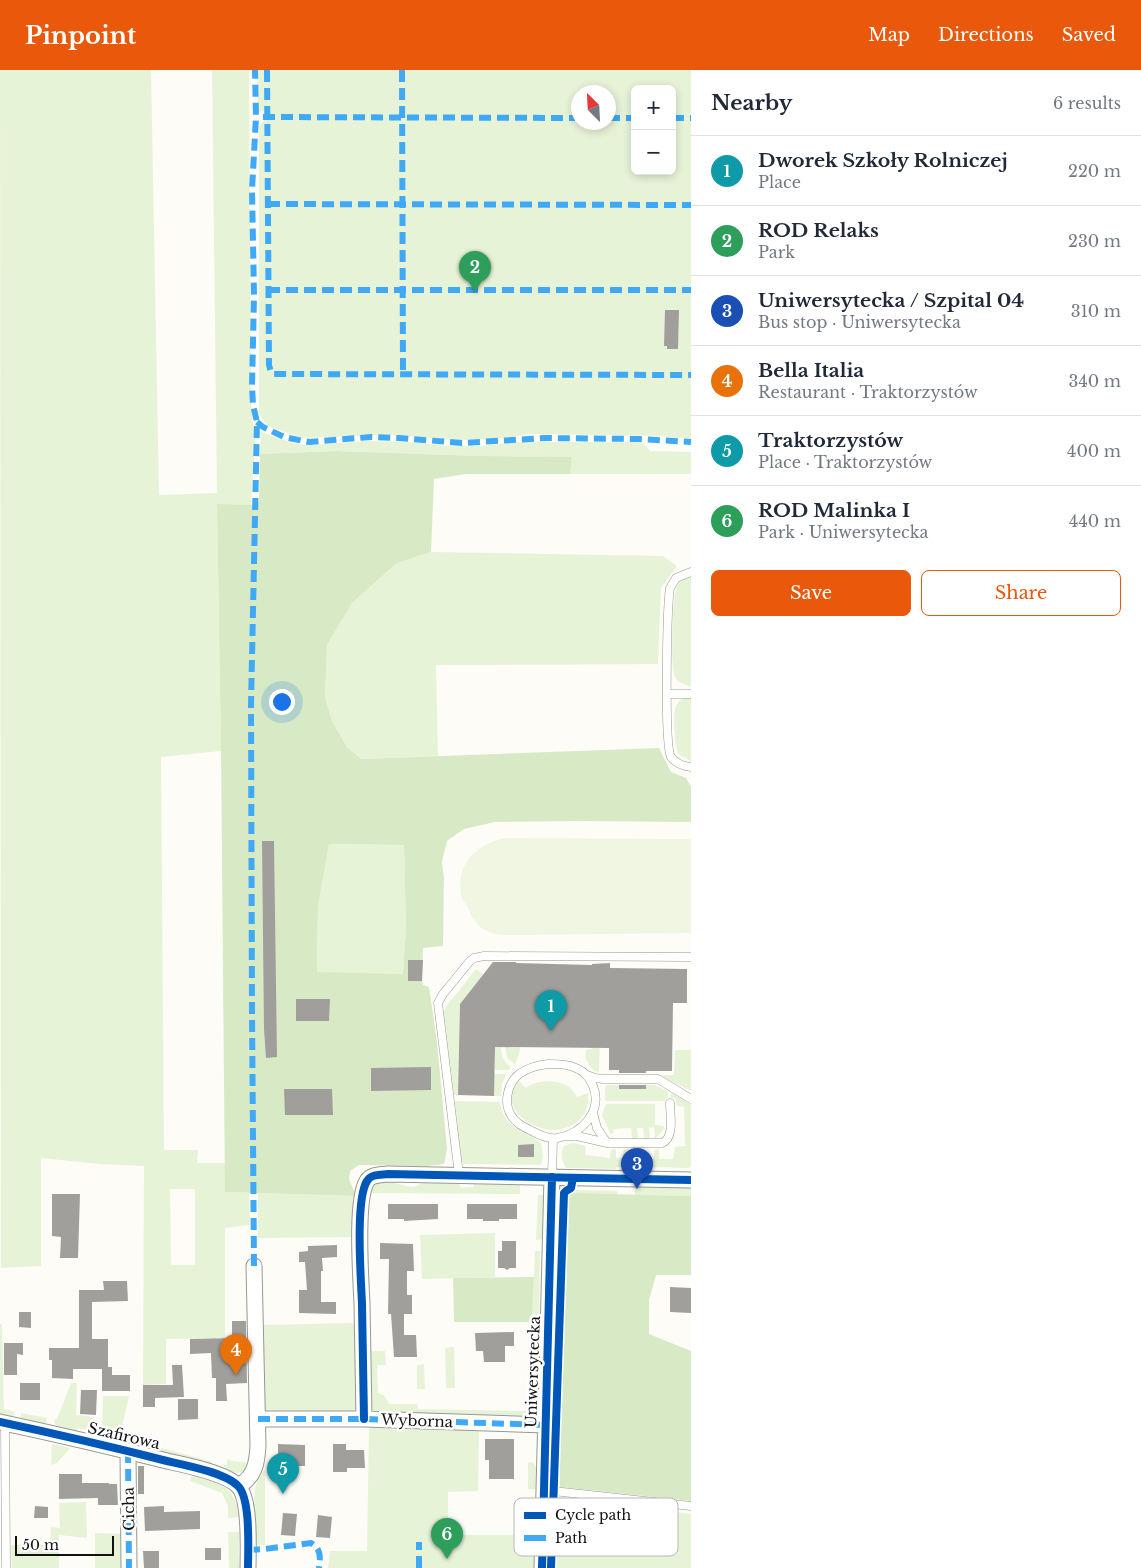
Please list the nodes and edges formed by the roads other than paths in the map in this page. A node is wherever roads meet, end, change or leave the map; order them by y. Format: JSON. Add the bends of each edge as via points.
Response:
{"nodes":[{"id":1,"x":691,"y":572,"type":"edge"},
{"id":2,"x":667,"y":694,"type":"junction"},
{"id":3,"x":691,"y":694,"type":"edge"},
{"id":4,"x":691,"y":767,"type":"edge"},
{"id":5,"x":691,"y":957,"type":"edge"},
{"id":6,"x":585,"y":1074,"type":"junction"},
{"id":7,"x":691,"y":1099,"type":"edge"},
{"id":8,"x":670,"y":1102,"type":"dead end"},
{"id":9,"x":593,"y":1113,"type":"junction"},
{"id":10,"x":566,"y":1136,"type":"junction"},
{"id":11,"x":553,"y":1139,"type":"junction"},
{"id":12,"x":607,"y":1143,"type":"junction"},
{"id":13,"x":459,"y":1175,"type":"junction"},
{"id":14,"x":552,"y":1177,"type":"junction"},
{"id":15,"x":691,"y":1180,"type":"edge"},
{"id":16,"x":254,"y":1266,"type":"dead end"},
{"id":17,"x":258,"y":1419,"type":"junction"},
{"id":18,"x":364,"y":1419,"type":"junction"},
{"id":19,"x":3,"y":1422,"type":"edge"},
{"id":20,"x":545,"y":1425,"type":"junction"},
{"id":21,"x":128,"y":1451,"type":"junction"},
{"id":22,"x":239,"y":1486,"type":"junction"},
{"id":23,"x":544,"y":1490,"type":"junction"},
{"id":24,"x":544,"y":1498,"type":"edge"},
{"id":25,"x":618,"y":1498,"type":"edge"},
{"id":26,"x":678,"y":1505,"type":"edge"},
{"id":27,"x":691,"y":1506,"type":"edge"},
{"id":28,"x":6,"y":1568,"type":"edge"},
{"id":29,"x":130,"y":1568,"type":"edge"},
{"id":30,"x":248,"y":1568,"type":"edge"}],
"edges":[{"from":1,"to":2,"type":"lane","via":[[676,578],[670,588]]},
{"from":2,"to":3,"type":"lane"},
{"from":2,"to":4,"type":"lane","via":[[668,747],[676,762]]},
{"from":5,"to":13,"type":"lane","via":[[484,956],[470,961],[438,1003]]},
{"from":6,"to":7,"type":"lane","via":[[603,1079],[658,1080]]},
{"from":6,"to":9,"type":"lane","via":[[594,1090],[596,1103]]},
{"from":6,"to":11,"type":"lane","via":[[573,1067],[548,1064],[526,1070],[514,1078],[510,1086],[507,1101],[512,1117],[524,1128]]},
{"from":8,"to":12,"type":"lane","via":[[670,1136],[666,1142]]},
{"from":9,"to":10,"type":"lane","via":[[584,1124]]},
{"from":9,"to":12,"type":"lane","via":[[597,1128]]},
{"from":10,"to":11,"type":"lane"},
{"from":10,"to":12,"type":"lane"},
{"from":11,"to":14,"type":"lane"},
{"from":13,"to":14,"type":"street"},
{"from":13,"to":18,"type":"street","via":[[380,1175],[368,1179],[364,1186],[360,1235]]},
{"from":14,"to":15,"type":"street"},
{"from":14,"to":20,"type":"street","name":"Uniwersytecka"},
{"from":16,"to":17,"type":"street"},
{"from":17,"to":18,"type":"street","name":"Wyborna"},
{"from":17,"to":22,"type":"street","via":[[255,1468]]},
{"from":18,"to":20,"type":"street","name":"Wyborna"},
{"from":19,"to":21,"type":"street","name":"Szafirowa"},
{"from":19,"to":28,"type":"lane"},
{"from":20,"to":23,"type":"street","name":"Uniwersytecka"},
{"from":21,"to":22,"type":"street","name":"Szafirowa","via":[[202,1470]]},
{"from":21,"to":29,"type":"street","name":"Cicha"},
{"from":22,"to":30,"type":"street","via":[[246,1507]]},
{"from":23,"to":24,"type":"street","name":"Uniwersytecka"},
{"from":23,"to":25,"type":"lane"},
{"from":26,"to":27,"type":"lane"}]}
